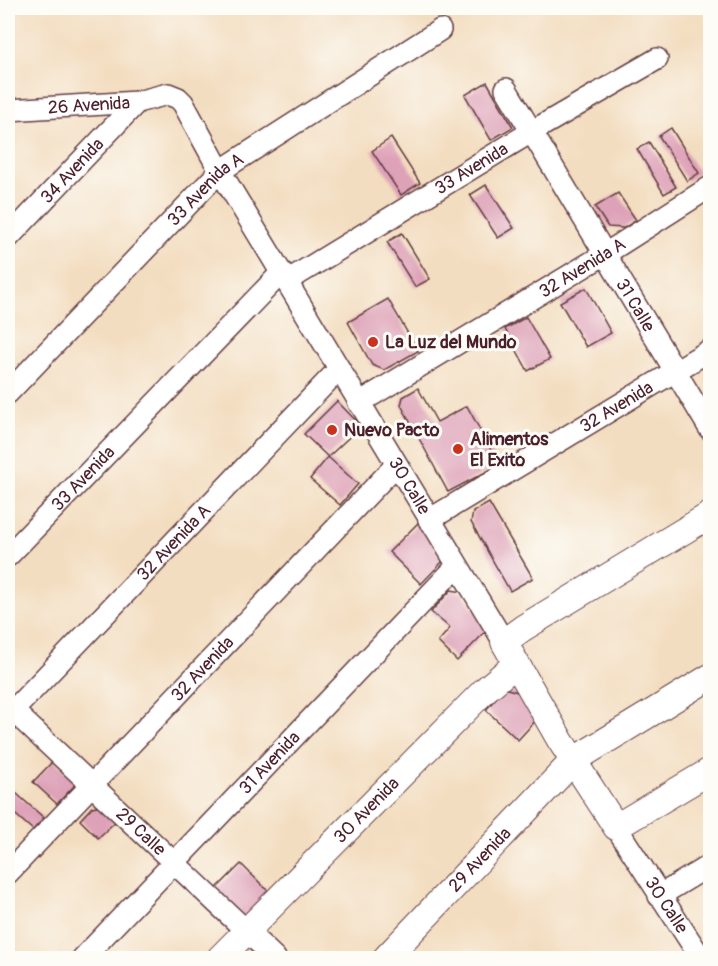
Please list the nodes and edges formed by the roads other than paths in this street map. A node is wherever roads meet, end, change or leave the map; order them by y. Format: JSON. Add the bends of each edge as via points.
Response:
{"nodes":[{"id":1,"x":440,"y":30,"type":"dead end"},
{"id":2,"x":657,"y":59,"type":"dead end"},
{"id":3,"x":506,"y":89,"type":"dead end"},
{"id":4,"x":168,"y":94,"type":"joint"},
{"id":5,"x":137,"y":102,"type":"junction"},
{"id":6,"x":8,"y":110,"type":"edge"},
{"id":7,"x":531,"y":132,"type":"junction"},
{"id":8,"x":220,"y":171,"type":"junction"},
{"id":9,"x":711,"y":187,"type":"edge"},
{"id":10,"x":8,"y":238,"type":"edge"},
{"id":11,"x":605,"y":254,"type":"junction"},
{"id":12,"x":284,"y":276,"type":"junction"},
{"id":13,"x":711,"y":350,"type":"edge"},
{"id":14,"x":339,"y":369,"type":"junction"},
{"id":15,"x":675,"y":371,"type":"junction"},
{"id":16,"x":8,"y":393,"type":"edge"},
{"id":17,"x":359,"y":403,"type":"junction"},
{"id":18,"x":711,"y":429,"type":"edge"},
{"id":19,"x":396,"y":465,"type":"junction"},
{"id":20,"x":711,"y":515,"type":"edge"},
{"id":21,"x":429,"y":520,"type":"junction"},
{"id":22,"x":8,"y":556,"type":"edge"},
{"id":23,"x":457,"y":566,"type":"junction"},
{"id":24,"x":504,"y":642,"type":"junction"},
{"id":25,"x":516,"y":664,"type":"junction"},
{"id":26,"x":711,"y":677,"type":"edge"},
{"id":27,"x":9,"y":711,"type":"edge"},
{"id":28,"x":579,"y":757,"type":"junction"},
{"id":29,"x":711,"y":771,"type":"edge"},
{"id":30,"x":91,"y":785,"type":"junction"},
{"id":31,"x":616,"y":827,"type":"junction"},
{"id":32,"x":174,"y":863,"type":"junction"},
{"id":33,"x":711,"y":865,"type":"edge"},
{"id":34,"x":8,"y":873,"type":"edge"},
{"id":35,"x":659,"y":896,"type":"junction"},
{"id":36,"x":246,"y":931,"type":"junction"},
{"id":37,"x":83,"y":958,"type":"edge"},
{"id":38,"x":220,"y":958,"type":"edge"},
{"id":39,"x":275,"y":958,"type":"edge"},
{"id":40,"x":386,"y":958,"type":"edge"},
{"id":41,"x":701,"y":958,"type":"edge"}],
"edges":[{"from":1,"to":8,"type":"street","name":"33 Avenida A"},
{"from":2,"to":7,"type":"street","name":"33 Avenida"},
{"from":3,"to":7,"type":"street","name":"31 Calle"},
{"from":4,"to":5,"type":"street","name":"26 Avenida"},
{"from":4,"to":8,"type":"street","name":"30 Calle","via":[[183,103]]},
{"from":5,"to":6,"type":"street","name":"26 Avenida"},
{"from":5,"to":10,"type":"street","name":"34 Avenida"},
{"from":7,"to":11,"type":"street","name":"31 Calle"},
{"from":7,"to":12,"type":"street","name":"33 Avenida"},
{"from":8,"to":12,"type":"street","name":"30 Calle"},
{"from":8,"to":16,"type":"street","name":"33 Avenida A"},
{"from":9,"to":11,"type":"street","name":"32 Avenida A"},
{"from":11,"to":15,"type":"street","name":"31 Calle"},
{"from":11,"to":17,"type":"street","name":"32 Avenida A"},
{"from":12,"to":14,"type":"street","name":"30 Calle"},
{"from":12,"to":22,"type":"street","name":"33 Avenida"},
{"from":13,"to":15,"type":"street","name":"32 Avenida"},
{"from":14,"to":17,"type":"street","name":"30 Calle"},
{"from":14,"to":27,"type":"street","name":"32 Avenida A"},
{"from":15,"to":18,"type":"street","name":"31 Calle"},
{"from":15,"to":21,"type":"street","name":"32 Avenida"},
{"from":17,"to":19,"type":"street","name":"30 Calle"},
{"from":19,"to":21,"type":"street","name":"30 Calle"},
{"from":19,"to":30,"type":"street","name":"32 Avenida"},
{"from":20,"to":24,"type":"street"},
{"from":21,"to":23,"type":"street","name":"30 Calle"},
{"from":23,"to":24,"type":"street","name":"30 Calle"},
{"from":23,"to":32,"type":"street","name":"31 Avenida"},
{"from":24,"to":25,"type":"street","name":"30 Calle"},
{"from":25,"to":28,"type":"street","name":"30 Calle"},
{"from":25,"to":36,"type":"street","name":"30 Avenida","via":[[485,690]]},
{"from":26,"to":28,"type":"street"},
{"from":27,"to":30,"type":"street","name":"29 Calle"},
{"from":28,"to":31,"type":"street","name":"30 Calle"},
{"from":28,"to":40,"type":"street","name":"29 Avenida"},
{"from":29,"to":31,"type":"street"},
{"from":30,"to":32,"type":"street","name":"29 Calle"},
{"from":30,"to":34,"type":"street","name":"32 Avenida"},
{"from":31,"to":35,"type":"street","name":"30 Calle"},
{"from":32,"to":36,"type":"street","name":"29 Calle"},
{"from":32,"to":37,"type":"street","name":"31 Avenida"},
{"from":33,"to":35,"type":"street"},
{"from":35,"to":41,"type":"street","name":"30 Calle"},
{"from":36,"to":38,"type":"street","name":"30 Avenida"},
{"from":36,"to":39,"type":"street","name":"29 Calle"}]}
